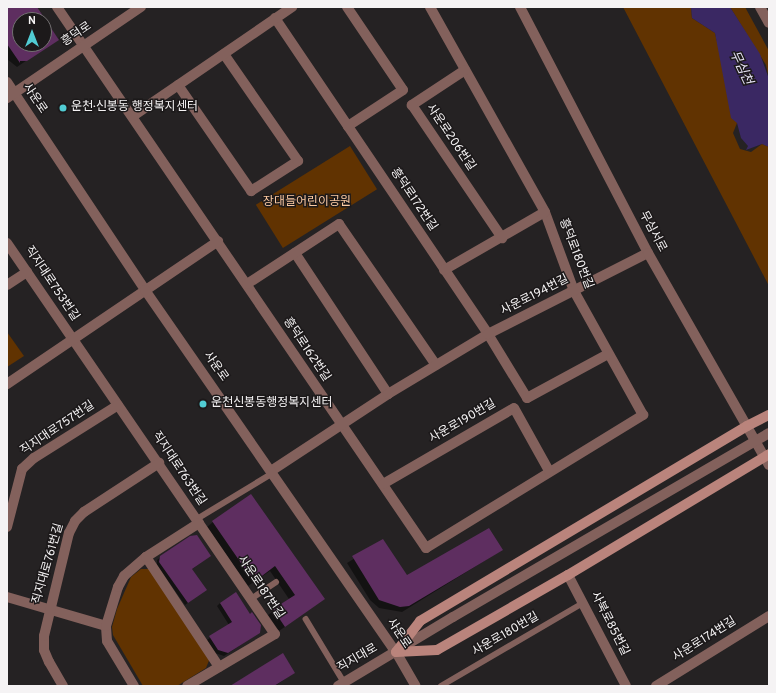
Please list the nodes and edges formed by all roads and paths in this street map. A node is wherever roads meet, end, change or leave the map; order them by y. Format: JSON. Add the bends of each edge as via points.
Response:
{"nodes":[{"id":1,"x":58,"y":7,"type":"edge"},
{"id":2,"x":141,"y":7,"type":"edge"},
{"id":3,"x":292,"y":7,"type":"edge"},
{"id":4,"x":346,"y":7,"type":"edge"},
{"id":5,"x":430,"y":7,"type":"edge"},
{"id":6,"x":520,"y":7,"type":"edge"},
{"id":7,"x":760,"y":7,"type":"edge"},
{"id":8,"x":276,"y":18,"type":"junction"},
{"id":9,"x":769,"y":23,"type":"edge"},
{"id":10,"x":85,"y":46,"type":"junction"},
{"id":11,"x":224,"y":54,"type":"junction"},
{"id":12,"x":465,"y":70,"type":"junction"},
{"id":13,"x":7,"y":82,"type":"edge"},
{"id":14,"x":178,"y":85,"type":"junction"},
{"id":15,"x":11,"y":95,"type":"edge"},
{"id":16,"x":133,"y":116,"type":"junction"},
{"id":17,"x":348,"y":126,"type":"junction"},
{"id":18,"x":545,"y":212,"type":"junction"},
{"id":19,"x":502,"y":238,"type":"junction"},
{"id":20,"x":218,"y":241,"type":"junction"},
{"id":21,"x":7,"y":243,"type":"edge"},
{"id":22,"x":295,"y":253,"type":"junction"},
{"id":23,"x":648,"y":253,"type":"junction"},
{"id":24,"x":444,"y":270,"type":"junction"},
{"id":25,"x":27,"y":272,"type":"junction"},
{"id":26,"x":247,"y":284,"type":"junction"},
{"id":27,"x":7,"y":286,"type":"edge"},
{"id":28,"x":145,"y":290,"type":"junction"},
{"id":29,"x":574,"y":291,"type":"junction"},
{"id":30,"x":488,"y":334,"type":"junction"},
{"id":31,"x":73,"y":339,"type":"junction"},
{"id":32,"x":608,"y":354,"type":"junction"},
{"id":33,"x":436,"y":365,"type":"junction"},
{"id":34,"x":7,"y":384,"type":"edge"},
{"id":35,"x":388,"y":394,"type":"junction"},
{"id":36,"x":118,"y":405,"type":"junction"},
{"id":37,"x":767,"y":416,"type":"edge"},
{"id":38,"x":340,"y":425,"type":"junction"},
{"id":39,"x":747,"y":426,"type":"junction"},
{"id":40,"x":137,"y":432,"type":"joint"},
{"id":41,"x":769,"y":433,"type":"edge"},
{"id":42,"x":768,"y":458,"type":"edge"},
{"id":43,"x":158,"y":463,"type":"junction"},
{"id":44,"x":549,"y":471,"type":"junction"},
{"id":45,"x":272,"y":472,"type":"junction"},
{"id":46,"x":383,"y":484,"type":"junction"},
{"id":47,"x":198,"y":521,"type":"junction"},
{"id":48,"x":7,"y":527,"type":"edge"},
{"id":49,"x":146,"y":557,"type":"junction"},
{"id":50,"x":568,"y":575,"type":"junction"},
{"id":51,"x":276,"y":582,"type":"dead end"},
{"id":52,"x":7,"y":597,"type":"edge"},
{"id":53,"x":251,"y":599,"type":"junction"},
{"id":54,"x":583,"y":603,"type":"junction"},
{"id":55,"x":50,"y":608,"type":"junction"},
{"id":56,"x":769,"y":616,"type":"edge"},
{"id":57,"x":306,"y":620,"type":"dead end"},
{"id":58,"x":106,"y":626,"type":"junction"},
{"id":59,"x":396,"y":652,"type":"junction"},
{"id":60,"x":219,"y":667,"type":"junction"},
{"id":61,"x":341,"y":684,"type":"edge"},
{"id":62,"x":62,"y":686,"type":"edge"},
{"id":63,"x":134,"y":686,"type":"edge"},
{"id":64,"x":187,"y":686,"type":"edge"},
{"id":65,"x":416,"y":686,"type":"edge"},
{"id":66,"x":441,"y":686,"type":"edge"},
{"id":67,"x":626,"y":686,"type":"edge"},
{"id":68,"x":656,"y":686,"type":"edge"}],
"edges":[{"from":1,"to":10,"type":"street","name":"흥덕로162번길"},
{"from":2,"to":10,"type":"street","name":"흥덕로"},
{"from":3,"to":8,"type":"street"},
{"from":4,"to":17,"type":"street","via":[[403,90]]},
{"from":5,"to":12,"type":"street","name":"흥덕로180번길"},
{"from":6,"to":23,"type":"street","name":"무심서로"},
{"from":7,"to":9,"type":"street"},
{"from":8,"to":11,"type":"street"},
{"from":8,"to":17,"type":"street","name":"흥덕로172번길"},
{"from":10,"to":15,"type":"street","name":"흥덕로"},
{"from":10,"to":16,"type":"street","name":"흥덕로162번길"},
{"from":11,"to":14,"type":"street"},
{"from":11,"to":14,"type":"street","via":[[298,160],[251,192]]},
{"from":12,"to":18,"type":"street","name":"흥덕로180번길"},
{"from":12,"to":19,"type":"street","name":"사운로206번길","via":[[412,105]]},
{"from":13,"to":15,"type":"street","name":"사운로"},
{"from":14,"to":16,"type":"street"},
{"from":15,"to":28,"type":"street","name":"사운로"},
{"from":16,"to":20,"type":"street","name":"흥덕로162번길"},
{"from":17,"to":24,"type":"street","name":"흥덕로172번길"},
{"from":18,"to":19,"type":"street"},
{"from":18,"to":29,"type":"street","name":"흥덕로180번길"},
{"from":19,"to":24,"type":"street"},
{"from":20,"to":26,"type":"street","name":"흥덕로162번길"},
{"from":20,"to":28,"type":"street"},
{"from":21,"to":25,"type":"street","name":"직지대로753번길"},
{"from":22,"to":26,"type":"street"},
{"from":22,"to":33,"type":"street","via":[[339,224]]},
{"from":22,"to":35,"type":"street"},
{"from":23,"to":29,"type":"street","name":"사운로194번길"},
{"from":23,"to":39,"type":"street","name":"무심서로"},
{"from":24,"to":30,"type":"street","name":"흥덕로172번길"},
{"from":25,"to":27,"type":"street"},
{"from":25,"to":31,"type":"street","name":"직지대로753번길"},
{"from":26,"to":38,"type":"street","name":"흥덕로162번길"},
{"from":28,"to":31,"type":"street","name":"직지대로753번길"},
{"from":28,"to":45,"type":"street","name":"사운로"},
{"from":29,"to":30,"type":"street","name":"사운로194번길"},
{"from":29,"to":32,"type":"street","name":"흥덕로180번길"},
{"from":30,"to":32,"type":"street","name":"흥덕로172번길","via":[[527,398]]},
{"from":30,"to":33,"type":"street","name":"사운로194번길"},
{"from":31,"to":34,"type":"street","name":"직지대로753번길"},
{"from":31,"to":36,"type":"street","name":"직지대로753번길"},
{"from":32,"to":44,"type":"street","name":"흥덕로180번길","via":[[643,415]]},
{"from":33,"to":35,"type":"street","name":"사운로194번길"},
{"from":35,"to":38,"type":"street","name":"사운로194번길"},
{"from":36,"to":40,"type":"street","name":"직지대로753번길"},
{"from":36,"to":48,"type":"street","name":"직지대로757번길","via":[[34,458],[22,469]]},
{"from":37,"to":39,"type":"main road"},
{"from":38,"to":45,"type":"street","name":"사운로194번길"},
{"from":38,"to":46,"type":"street","name":"흥덕로162번길"},
{"from":39,"to":42,"type":"street","name":"무심서로"},
{"from":39,"to":59,"type":"main road","via":[[420,621]]},
{"from":40,"to":43,"type":"street","name":"직지대로763번길"},
{"from":41,"to":59,"type":"street","name":"직지대로","bridge":true},
{"from":42,"to":50,"type":"main road"},
{"from":43,"to":47,"type":"street","name":"직지대로763번길"},
{"from":43,"to":55,"type":"street","name":"직지대로761번길","via":[[84,512],[75,521],[69,533]]},
{"from":44,"to":46,"type":"street","name":"흥덕로162번길","via":[[426,548]]},
{"from":44,"to":46,"type":"street","name":"사운로190번길","via":[[514,408]]},
{"from":45,"to":47,"type":"lane","name":"직지대로763번길"},
{"from":45,"to":59,"type":"street","name":"사운로"},
{"from":47,"to":49,"type":"street","name":"직지대로763번길"},
{"from":47,"to":53,"type":"street","name":"사운로187번길"},
{"from":49,"to":58,"type":"street","name":"직지대로763번길","via":[[124,576]]},
{"from":49,"to":60,"type":"street"},
{"from":50,"to":54,"type":"street","name":"사북로85번길"},
{"from":50,"to":59,"type":"main road","via":[[437,650]]},
{"from":51,"to":53,"type":"lane"},
{"from":52,"to":55,"type":"street"},
{"from":53,"to":60,"type":"street","name":"사운로187번길","via":[[276,634]]},
{"from":54,"to":66,"type":"lane","name":"사운로180번길"},
{"from":54,"to":67,"type":"street","name":"사북로85번길"},
{"from":55,"to":58,"type":"street"},
{"from":55,"to":62,"type":"street","name":"직지대로761번길","via":[[44,650]]},
{"from":56,"to":68,"type":"street","name":"사운로174번길"},
{"from":57,"to":61,"type":"lane"},
{"from":58,"to":63,"type":"street","via":[[107,641]]},
{"from":59,"to":61,"type":"street","name":"직지대로"},
{"from":59,"to":65,"type":"street","name":"사운로"},
{"from":60,"to":64,"type":"street","name":"사운로187번길"}]}
